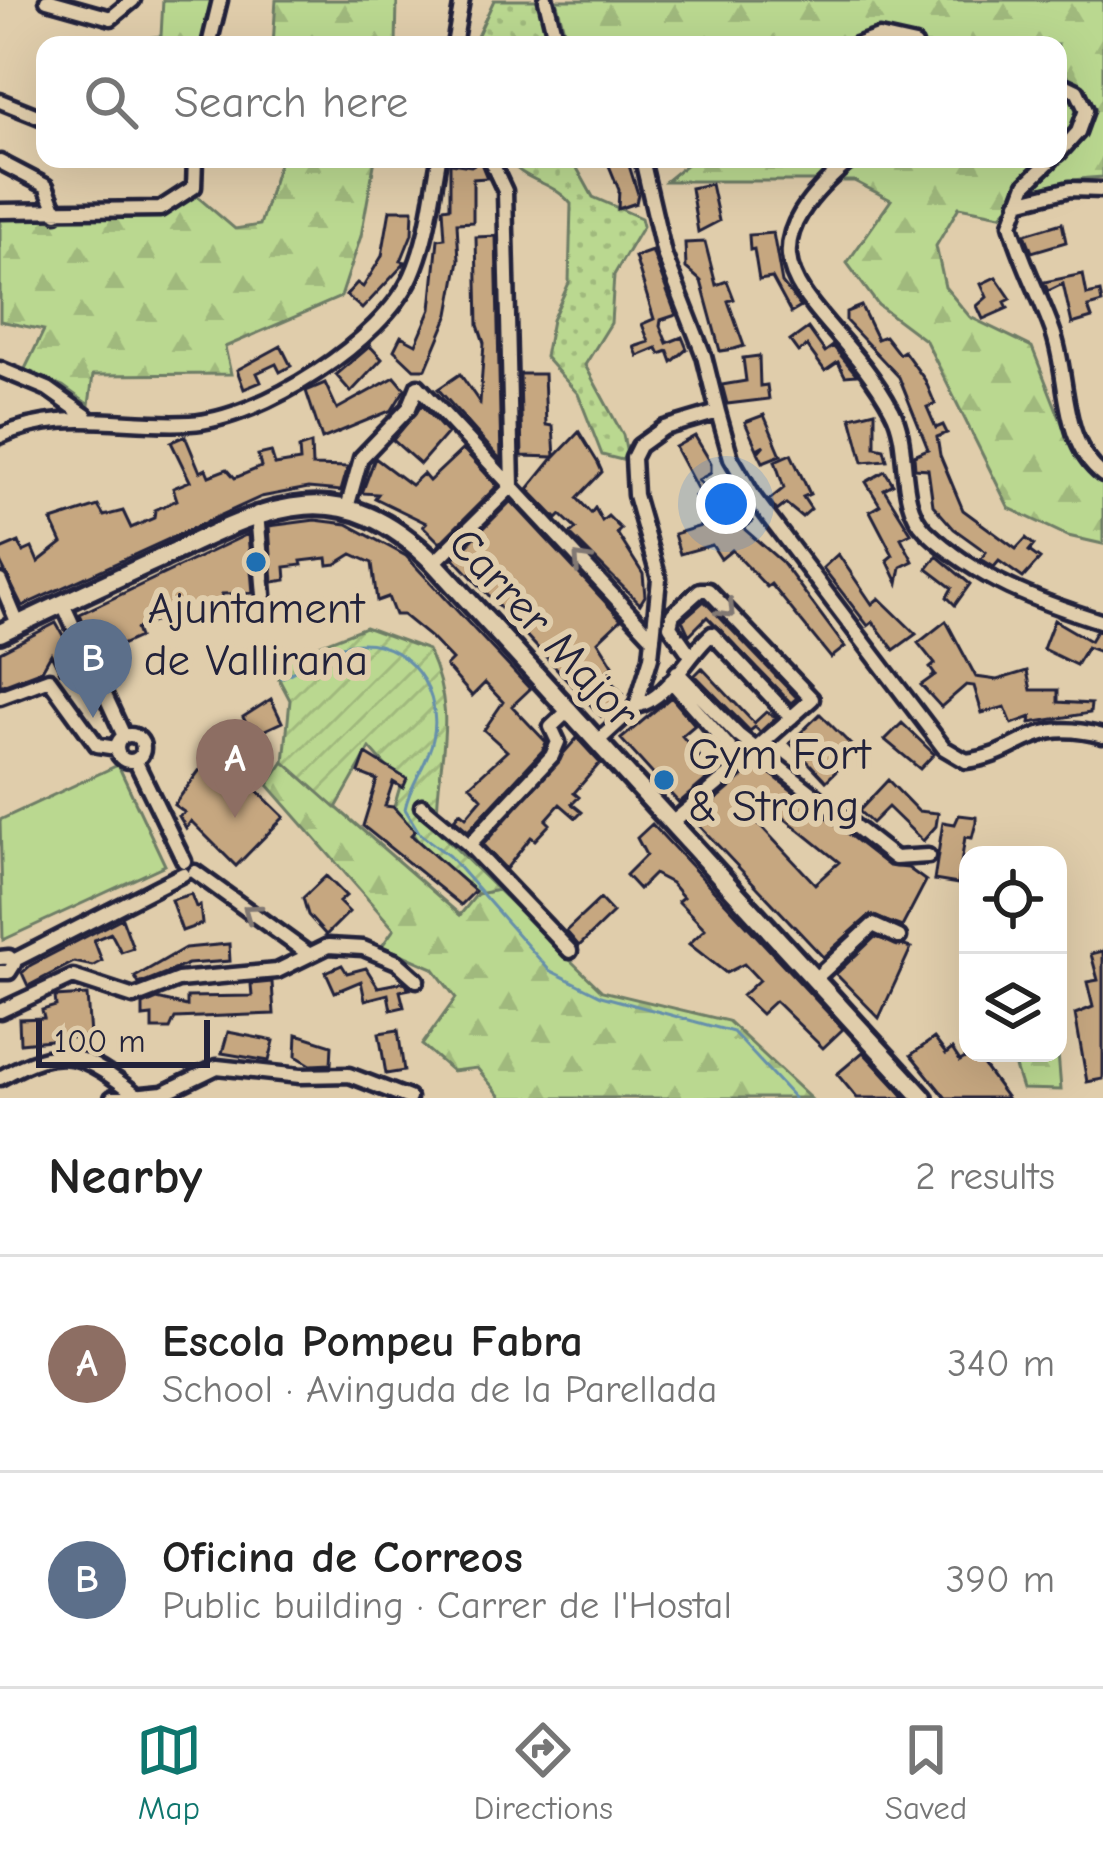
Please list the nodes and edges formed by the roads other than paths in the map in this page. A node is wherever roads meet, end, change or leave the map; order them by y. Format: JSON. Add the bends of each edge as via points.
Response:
{"nodes":[{"id":1,"x":47,"y":0,"type":"edge"},
{"id":2,"x":133,"y":0,"type":"edge"},
{"id":3,"x":220,"y":0,"type":"edge"},
{"id":4,"x":462,"y":0,"type":"edge"},
{"id":5,"x":546,"y":0,"type":"edge"},
{"id":6,"x":211,"y":36,"type":"edge"},
{"id":7,"x":456,"y":36,"type":"edge"},
{"id":8,"x":555,"y":36,"type":"edge"},
{"id":9,"x":1067,"y":87,"type":"edge"},
{"id":10,"x":0,"y":101,"type":"edge"},
{"id":11,"x":36,"y":115,"type":"edge"},
{"id":12,"x":1067,"y":144,"type":"edge"},
{"id":13,"x":0,"y":162,"type":"edge"},
{"id":14,"x":195,"y":168,"type":"edge"},
{"id":15,"x":437,"y":168,"type":"edge"},
{"id":16,"x":494,"y":168,"type":"edge"},
{"id":17,"x":644,"y":168,"type":"edge"},
{"id":18,"x":842,"y":168,"type":"edge"},
{"id":19,"x":1043,"y":168,"type":"edge"},
{"id":20,"x":1103,"y":190,"type":"edge"},
{"id":21,"x":1018,"y":202,"type":"junction"},
{"id":22,"x":0,"y":211,"type":"edge"},
{"id":23,"x":57,"y":213,"type":"junction"},
{"id":24,"x":0,"y":369,"type":"edge"},
{"id":25,"x":718,"y":412,"type":"junction"},
{"id":26,"x":87,"y":417,"type":"junction"},
{"id":27,"x":0,"y":436,"type":"edge"},
{"id":28,"x":1103,"y":475,"type":"edge"},
{"id":29,"x":512,"y":486,"type":"junction"},
{"id":30,"x":347,"y":508,"type":"junction"},
{"id":31,"x":257,"y":513,"type":"junction"},
{"id":32,"x":434,"y":562,"type":"junction"},
{"id":33,"x":0,"y":580,"type":"edge"},
{"id":34,"x":264,"y":595,"type":"dead end"},
{"id":35,"x":63,"y":604,"type":"junction"},
{"id":36,"x":1103,"y":622,"type":"edge"},
{"id":37,"x":18,"y":624,"type":"junction"},
{"id":38,"x":0,"y":633,"type":"edge"},
{"id":39,"x":650,"y":635,"type":"junction"},
{"id":40,"x":689,"y":653,"type":"junction"},
{"id":41,"x":674,"y":676,"type":"junction"},
{"id":42,"x":0,"y":697,"type":"edge"},
{"id":43,"x":636,"y":706,"type":"junction"},
{"id":44,"x":570,"y":709,"type":"junction"},
{"id":45,"x":791,"y":718,"type":"junction"},
{"id":46,"x":1103,"y":736,"type":"edge"},
{"id":47,"x":599,"y":740,"type":"junction"},
{"id":48,"x":120,"y":742,"type":"junction"},
{"id":49,"x":758,"y":747,"type":"junction"},
{"id":50,"x":135,"y":760,"type":"junction"},
{"id":51,"x":422,"y":806,"type":"dead end"},
{"id":52,"x":674,"y":821,"type":"junction"},
{"id":53,"x":470,"y":845,"type":"junction"},
{"id":54,"x":928,"y":856,"type":"dead end"},
{"id":55,"x":187,"y":869,"type":"junction"},
{"id":56,"x":899,"y":937,"type":"dead end"},
{"id":57,"x":570,"y":951,"type":"dead end"},
{"id":58,"x":307,"y":953,"type":"junction"},
{"id":59,"x":6,"y":960,"type":"edge"},
{"id":60,"x":0,"y":973,"type":"edge"},
{"id":61,"x":817,"y":977,"type":"junction"},
{"id":62,"x":417,"y":980,"type":"dead end"},
{"id":63,"x":0,"y":1011,"type":"edge"},
{"id":64,"x":0,"y":1078,"type":"edge"},
{"id":65,"x":138,"y":1096,"type":"edge"},
{"id":66,"x":112,"y":1098,"type":"edge"},
{"id":67,"x":409,"y":1098,"type":"edge"},
{"id":68,"x":923,"y":1098,"type":"edge"}],
"edges":[{"from":1,"to":2,"type":"street","via":[[103,17],[121,14]]},
{"from":3,"to":6,"type":"street"},
{"from":4,"to":7,"type":"street"},
{"from":5,"to":8,"type":"street"},
{"from":9,"to":12,"type":"street","via":[[1086,110]]},
{"from":10,"to":11,"type":"street"},
{"from":13,"to":23,"type":"street","via":[[46,186]]},
{"from":14,"to":23,"type":"street","via":[[194,187],[160,209]]},
{"from":15,"to":26,"type":"street","via":[[413,273],[392,307],[340,355],[207,422]]},
{"from":16,"to":29,"type":"street","via":[[505,191]]},
{"from":17,"to":25,"type":"street"},
{"from":18,"to":36,"type":"street","via":[[810,194],[788,231],[786,254],[891,408],[916,518],[1018,596]]},
{"from":19,"to":21,"type":"street"},
{"from":20,"to":21,"type":"street"},
{"from":21,"to":28,"type":"street","via":[[1011,224],[1056,340],[1072,427],[1084,457]]},
{"from":22,"to":23,"type":"street"},
{"from":24,"to":26,"type":"street"},
{"from":25,"to":39,"type":"street","via":[[664,428],[634,458],[635,495],[659,579]]},
{"from":25,"to":46,"type":"street","via":[[731,458],[755,499],[944,748],[965,761],[1038,730]]},
{"from":26,"to":27,"type":"street"},
{"from":29,"to":30,"type":"street","via":[[418,386],[409,408],[361,458]]},
{"from":29,"to":32,"type":"street"},
{"from":39,"to":29,"type":"street","one_way":true},
{"from":30,"to":31,"type":"street","name":"Carrer Major","via":[[295,504]]},
{"from":30,"to":32,"type":"street","name":"Carrer Major","via":[[400,531]]},
{"from":31,"to":34,"type":"street"},
{"from":31,"to":35,"type":"street","name":"Carrer Major"},
{"from":32,"to":44,"type":"street","name":"Carrer Major"},
{"from":33,"to":37,"type":"street"},
{"from":35,"to":37,"type":"street","name":"Carrer Major"},
{"from":35,"to":48,"type":"street"},
{"from":37,"to":38,"type":"street","name":"Carrer Major"},
{"from":39,"to":43,"type":"street"},
{"from":40,"to":41,"type":"street"},
{"from":40,"to":45,"type":"street","via":[[712,634]]},
{"from":40,"to":45,"type":"street","one_way":true,"via":[[670,626],[673,614],[708,590],[812,699]]},
{"from":41,"to":43,"type":"street"},
{"from":41,"to":49,"type":"street"},
{"from":41,"to":52,"type":"street","via":[[743,763]]},
{"from":42,"to":48,"type":"street","via":[[49,679],[97,745]]},
{"from":43,"to":47,"type":"street"},
{"from":44,"to":47,"type":"street","name":"Carrer Major"},
{"from":44,"to":53,"type":"street","via":[[551,727],[558,742],[552,756]]},
{"from":45,"to":49,"type":"street"},
{"from":47,"to":52,"type":"street","name":"Carrer Major"},
{"from":48,"to":50,"type":"street","via":[[121,757]]},
{"from":48,"to":50,"type":"street","via":[[133,735],[142,744]]},
{"from":49,"to":54,"type":"street","via":[[895,858]]},
{"from":50,"to":55,"type":"street"},
{"from":51,"to":53,"type":"street"},
{"from":52,"to":61,"type":"street","name":"Carrer Major"},
{"from":53,"to":57,"type":"street"},
{"from":58,"to":55,"type":"street","one_way":true},
{"from":55,"to":59,"type":"street"},
{"from":56,"to":61,"type":"street","via":[[874,925]]},
{"from":58,"to":62,"type":"street","via":[[363,948]]},
{"from":58,"to":63,"type":"street","via":[[277,971],[178,980],[134,997],[73,976]]},
{"from":59,"to":60,"type":"street","via":[[10,972]]},
{"from":61,"to":68,"type":"street","name":"Carrer Major"},
{"from":64,"to":65,"type":"street","via":[[65,1054],[96,1064]]},
{"from":65,"to":66,"type":"street"},
{"from":65,"to":67,"type":"street","via":[[217,1067],[349,1075]]}]}
